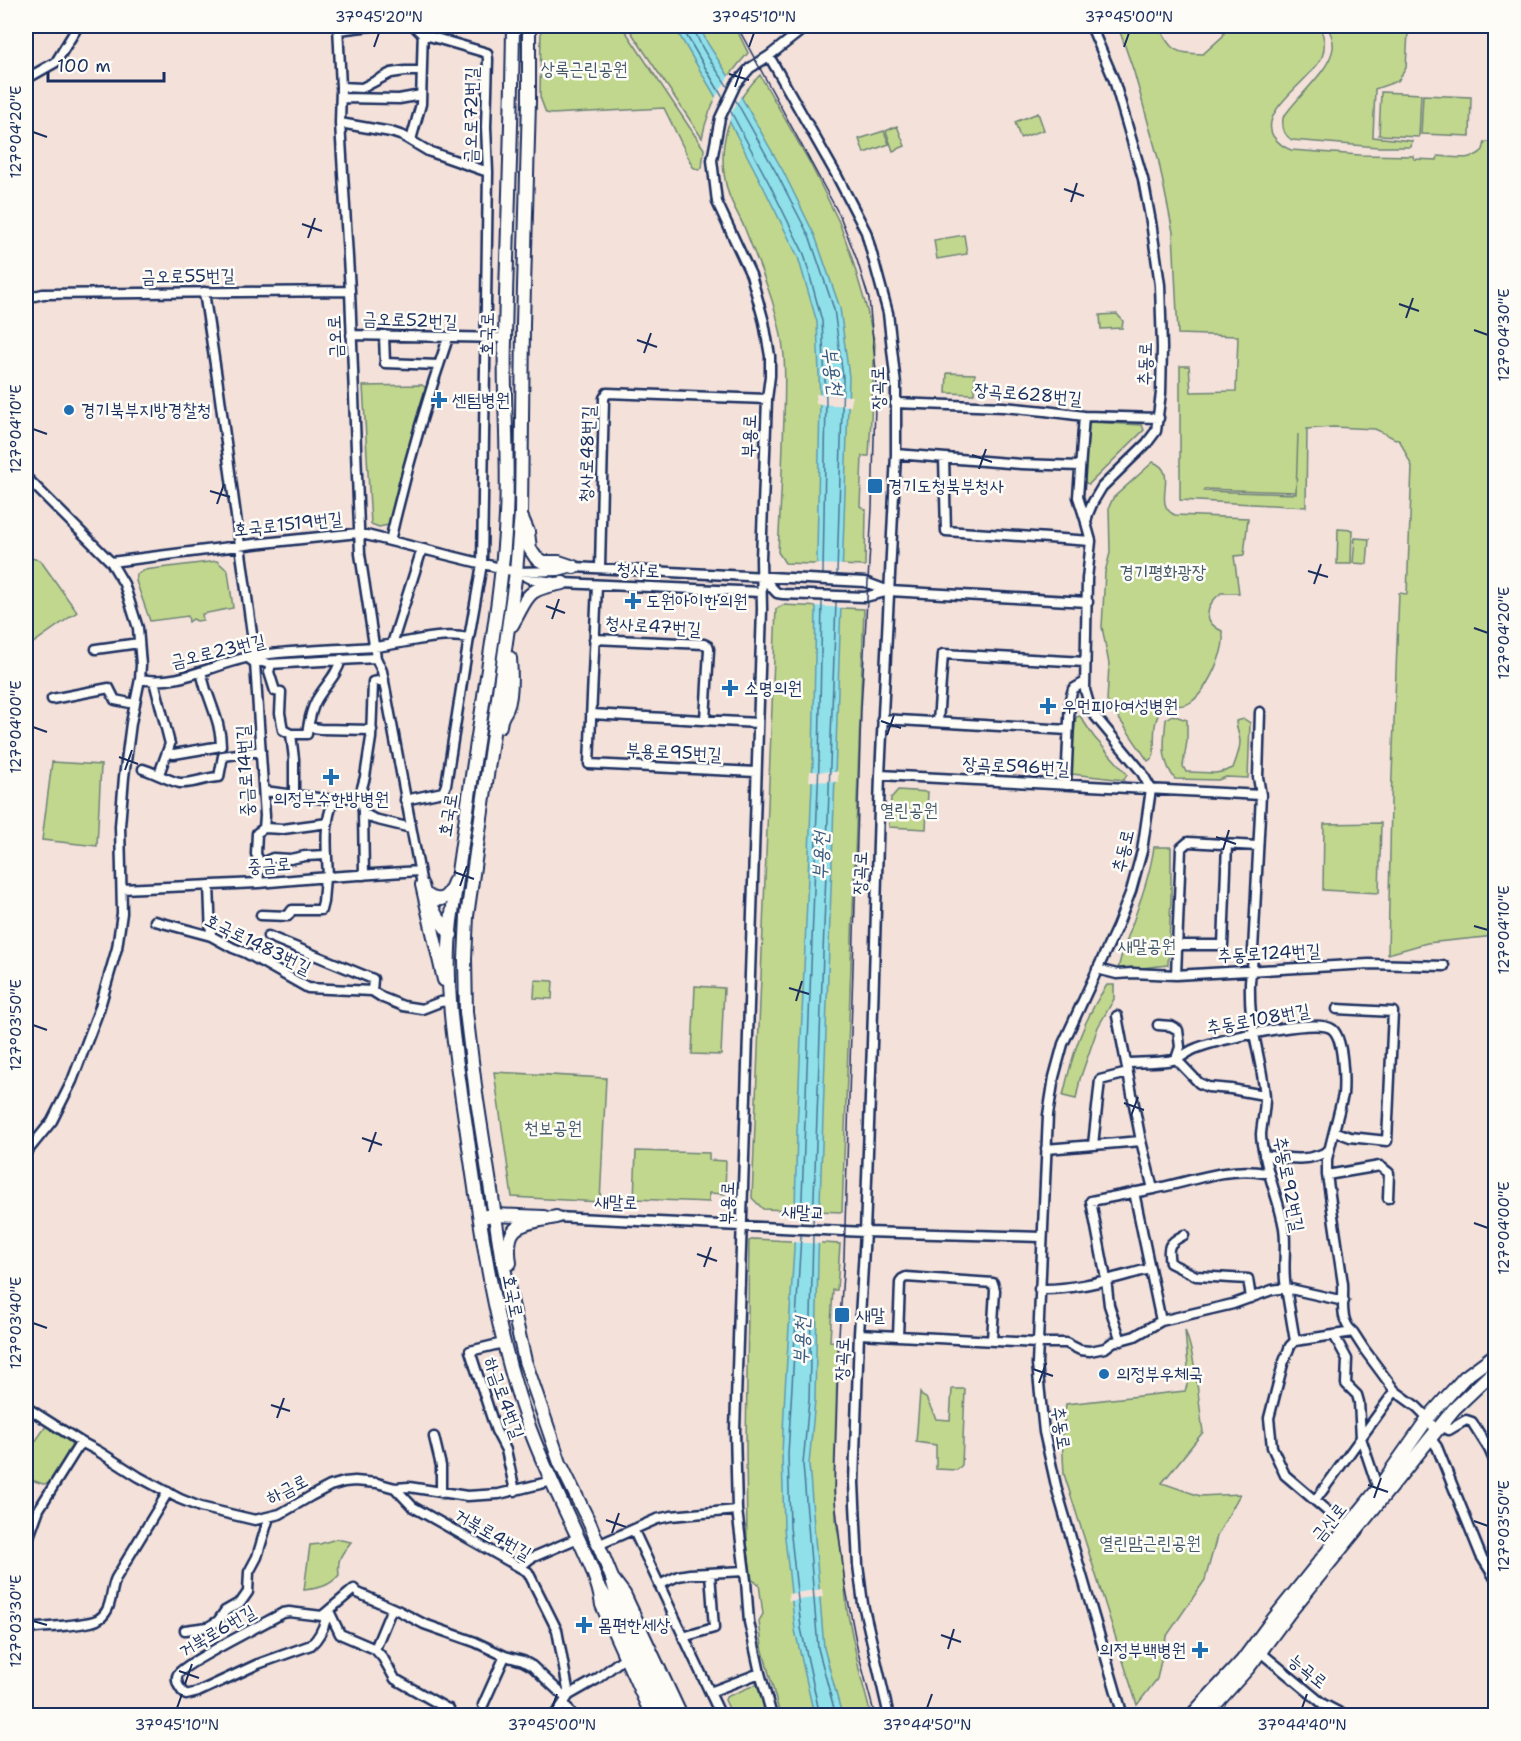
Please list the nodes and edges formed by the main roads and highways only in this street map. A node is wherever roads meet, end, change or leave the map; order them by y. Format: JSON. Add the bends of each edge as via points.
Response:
{"nodes":[{"id":1,"x":513,"y":26,"type":"edge"},
{"id":2,"x":529,"y":26,"type":"edge"},
{"id":3,"x":521,"y":513,"type":"junction"},
{"id":4,"x":574,"y":567,"type":"road end"},
{"id":5,"x":563,"y":583,"type":"road end"},
{"id":6,"x":515,"y":620,"type":"junction"},
{"id":7,"x":507,"y":634,"type":"junction"},
{"id":8,"x":490,"y":749,"type":"junction"},
{"id":9,"x":459,"y":866,"type":"junction"},
{"id":10,"x":424,"y":890,"type":"junction"},
{"id":11,"x":450,"y":932,"type":"junction"},
{"id":12,"x":464,"y":976,"type":"junction"},
{"id":13,"x":450,"y":1001,"type":"junction"},
{"id":14,"x":494,"y":1215,"type":"junction"},
{"id":15,"x":480,"y":1217,"type":"junction"},
{"id":16,"x":514,"y":1315,"type":"junction"},
{"id":17,"x":1496,"y":1354,"type":"edge"},
{"id":18,"x":1496,"y":1369,"type":"edge"},
{"id":19,"x":612,"y":1578,"type":"junction"},
{"id":20,"x":600,"y":1588,"type":"junction"},
{"id":21,"x":1257,"y":1649,"type":"junction"},
{"id":22,"x":652,"y":1716,"type":"edge"},
{"id":23,"x":660,"y":1716,"type":"edge"},
{"id":24,"x":671,"y":1716,"type":"edge"},
{"id":25,"x":681,"y":1716,"type":"edge"},
{"id":26,"x":1191,"y":1716,"type":"edge"},
{"id":27,"x":1205,"y":1716,"type":"edge"}],
"edges":[{"from":1,"to":9,"type":"main road","name":"호국로","via":[[505,338],[506,516],[502,569]]},
{"from":2,"to":3,"type":"main road","name":"호국로"},
{"from":3,"to":4,"type":"main road","name":"호국로","via":[[536,558]]},
{"from":3,"to":7,"type":"main road","name":"호국로"},
{"from":5,"to":6,"type":"main road","via":[[531,593]]},
{"from":6,"to":7,"type":"main road"},
{"from":6,"to":8,"type":"main road","via":[[507,708],[501,716],[498,739]]},
{"from":7,"to":8,"type":"main road","name":"호국로"},
{"from":8,"to":12,"type":"main road","name":"호국로","via":[[468,906]]},
{"from":9,"to":10,"type":"main road","via":[[446,897],[433,899]]},
{"from":9,"to":11,"type":"main road","name":"호국로"},
{"from":10,"to":11,"type":"main road"},
{"from":10,"to":13,"type":"main road"},
{"from":11,"to":12,"type":"main road"},
{"from":11,"to":13,"type":"main road","name":"호국로"},
{"from":12,"to":14,"type":"main road","name":"호국로"},
{"from":13,"to":15,"type":"main road","name":"호국로"},
{"from":14,"to":15,"type":"main road","name":"새말로"},
{"from":14,"to":16,"type":"main road","name":"호국로"},
{"from":14,"to":16,"type":"main road","name":"새말로","via":[[556,1217],[517,1228],[509,1237]]},
{"from":15,"to":20,"type":"main road","name":"호국로","via":[[511,1372],[539,1453]]},
{"from":16,"to":19,"type":"main road","name":"호국로","via":[[525,1361],[560,1463]]},
{"from":17,"to":21,"type":"main road","name":"금신로","via":[[1465,1377],[1428,1418],[1378,1489],[1271,1622]]},
{"from":18,"to":21,"type":"main road","name":"금신로","via":[[1454,1409]]},
{"from":19,"to":24,"type":"main road","name":"호국로"},
{"from":19,"to":25,"type":"main road","name":"호국로","via":[[624,1594]]},
{"from":20,"to":22,"type":"main road","name":"호국로","via":[[602,1605]]},
{"from":20,"to":23,"type":"main road","name":"호국로"},
{"from":21,"to":26,"type":"main road","name":"금신로"},
{"from":21,"to":27,"type":"main road","name":"금신로","via":[[1249,1667]]}]}
